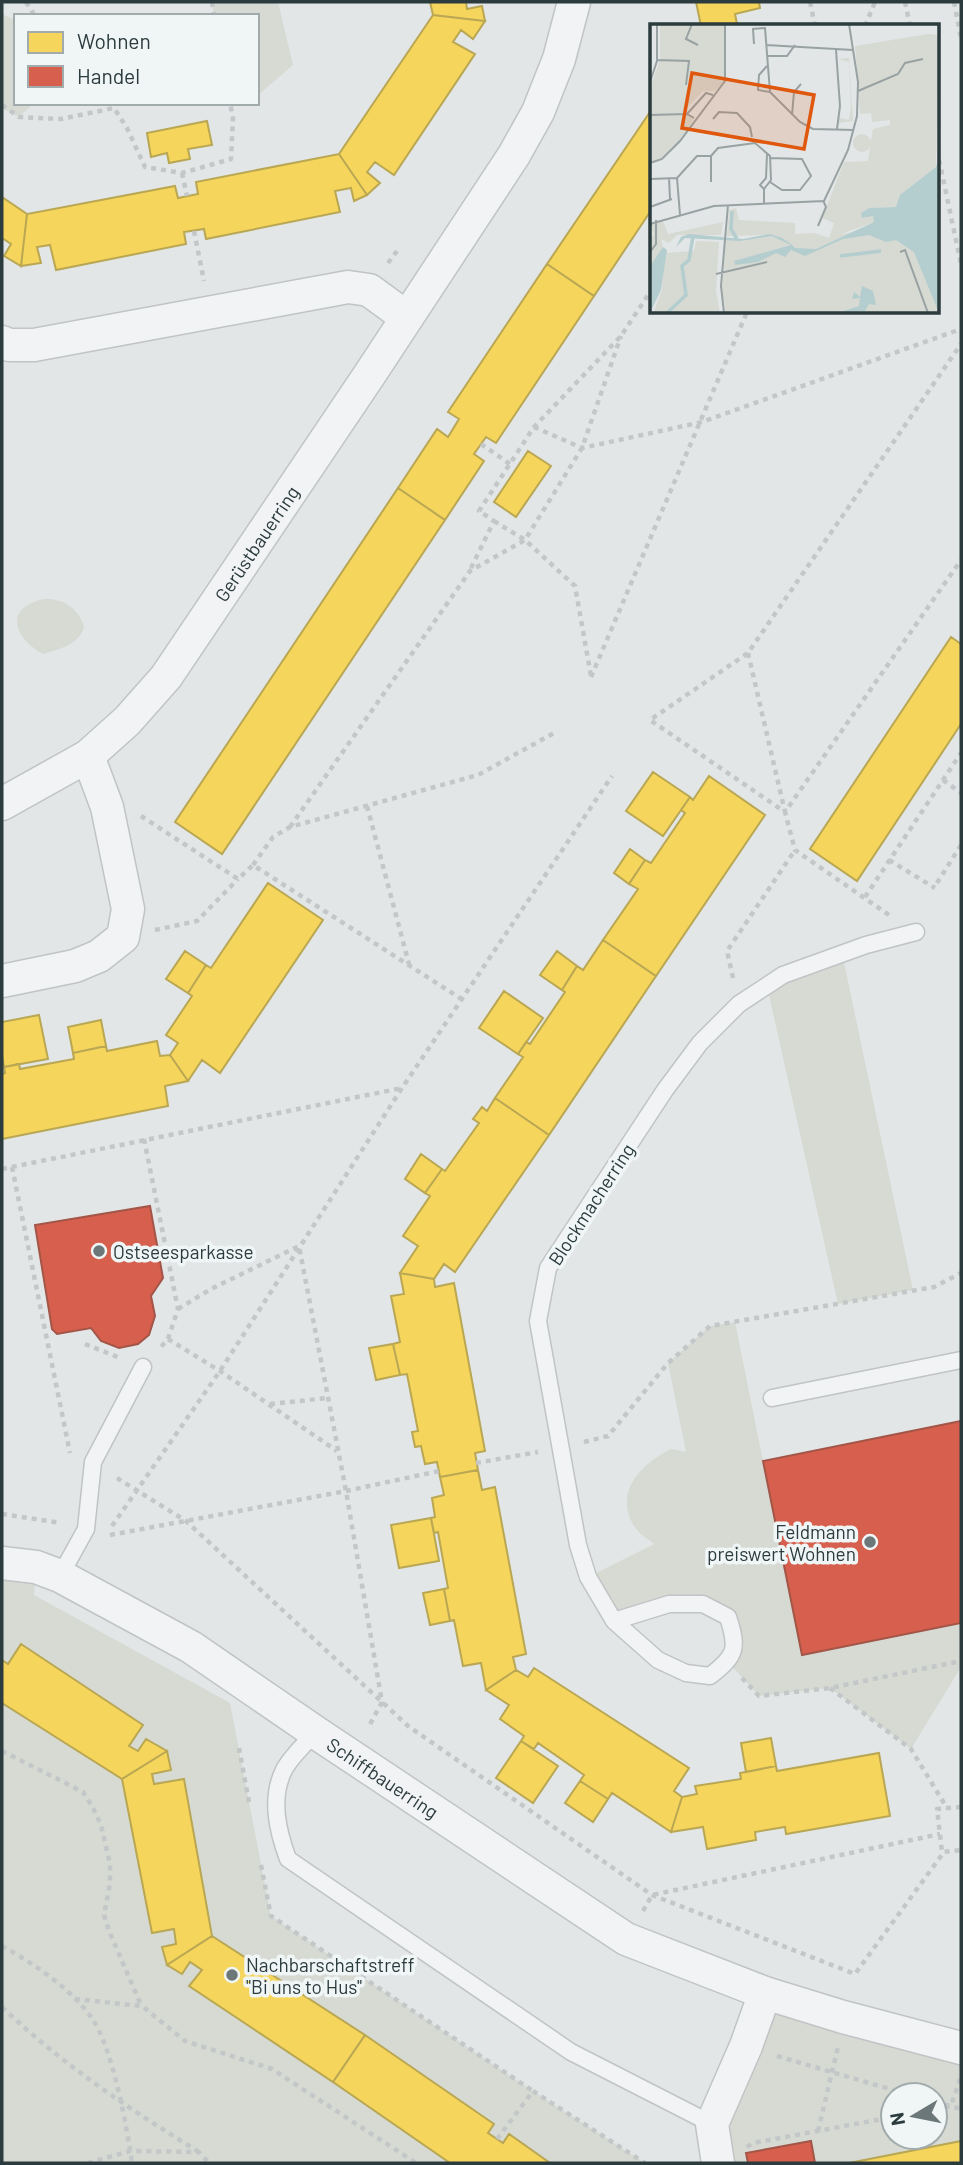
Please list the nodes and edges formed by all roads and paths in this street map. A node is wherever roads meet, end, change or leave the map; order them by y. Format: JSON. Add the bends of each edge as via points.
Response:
{"nodes":[{"id":1,"x":574,"y":2,"type":"edge"},
{"id":2,"x":810,"y":2,"type":"edge"},
{"id":3,"x":875,"y":2,"type":"edge"},
{"id":4,"x":905,"y":2,"type":"edge"},
{"id":5,"x":954,"y":2,"type":"edge"},
{"id":6,"x":815,"y":24,"type":"edge"},
{"id":7,"x":865,"y":24,"type":"edge"},
{"id":8,"x":910,"y":24,"type":"edge"},
{"id":9,"x":961,"y":38,"type":"edge"},
{"id":10,"x":2,"y":105,"type":"edge"},
{"id":11,"x":230,"y":105,"type":"edge"},
{"id":12,"x":112,"y":106,"type":"edge"},
{"id":13,"x":939,"y":160,"type":"edge"},
{"id":14,"x":182,"y":173,"type":"junction"},
{"id":15,"x":187,"y":196,"type":"dead end"},
{"id":16,"x":194,"y":231,"type":"dead end"},
{"id":17,"x":961,"y":264,"type":"edge"},
{"id":18,"x":650,"y":292,"type":"edge"},
{"id":19,"x":210,"y":312,"type":"junction"},
{"id":20,"x":747,"y":313,"type":"edge"},
{"id":21,"x":405,"y":317,"type":"junction"},
{"id":22,"x":961,"y":329,"type":"edge"},
{"id":23,"x":621,"y":335,"type":"junction"},
{"id":24,"x":2,"y":342,"type":"edge"},
{"id":25,"x":961,"y":344,"type":"edge"},
{"id":26,"x":702,"y":422,"type":"junction"},
{"id":27,"x":534,"y":427,"type":"junction"},
{"id":28,"x":481,"y":444,"type":"dead end"},
{"id":29,"x":582,"y":448,"type":"junction"},
{"id":30,"x":510,"y":464,"type":"junction"},
{"id":31,"x":494,"y":521,"type":"junction"},
{"id":32,"x":525,"y":540,"type":"junction"},
{"id":33,"x":961,"y":560,"type":"edge"},
{"id":34,"x":470,"y":571,"type":"junction"},
{"id":35,"x":748,"y":653,"type":"junction"},
{"id":36,"x":554,"y":733,"type":"dead end"},
{"id":37,"x":961,"y":753,"type":"edge"},
{"id":38,"x":88,"y":756,"type":"junction"},
{"id":39,"x":612,"y":776,"type":"dead end"},
{"id":40,"x":943,"y":780,"type":"dead end"},
{"id":41,"x":961,"y":793,"type":"edge"},
{"id":42,"x":2,"y":804,"type":"edge"},
{"id":43,"x":367,"y":806,"type":"junction"},
{"id":44,"x":107,"y":807,"type":"junction"},
{"id":45,"x":785,"y":812,"type":"junction"},
{"id":46,"x":290,"y":827,"type":"junction"},
{"id":47,"x":961,"y":845,"type":"edge"},
{"id":48,"x":795,"y":850,"type":"junction"},
{"id":49,"x":890,"y":860,"type":"dead end"},
{"id":50,"x":254,"y":865,"type":"junction"},
{"id":51,"x":238,"y":879,"type":"junction"},
{"id":52,"x":865,"y":897,"type":"junction"},
{"id":53,"x":916,"y":932,"type":"joint"},
{"id":54,"x":122,"y":937,"type":"junction"},
{"id":55,"x":410,"y":965,"type":"junction"},
{"id":56,"x":2,"y":981,"type":"edge"},
{"id":57,"x":463,"y":1000,"type":"junction"},
{"id":58,"x":739,"y":1004,"type":"junction"},
{"id":59,"x":402,"y":1088,"type":"junction"},
{"id":60,"x":144,"y":1139,"type":"junction"},
{"id":61,"x":12,"y":1167,"type":"junction"},
{"id":62,"x":2,"y":1168,"type":"edge"},
{"id":63,"x":299,"y":1246,"type":"junction"},
{"id":64,"x":961,"y":1273,"type":"edge"},
{"id":65,"x":178,"y":1309,"type":"junction"},
{"id":66,"x":168,"y":1339,"type":"junction"},
{"id":67,"x":85,"y":1344,"type":"dead end"},
{"id":68,"x":961,"y":1360,"type":"edge"},
{"id":69,"x":143,"y":1367,"type":"junction"},
{"id":70,"x":220,"y":1371,"type":"junction"},
{"id":71,"x":328,"y":1398,"type":"junction"},
{"id":72,"x":772,"y":1398,"type":"dead end"},
{"id":73,"x":269,"y":1405,"type":"junction"},
{"id":74,"x":561,"y":1447,"type":"junction"},
{"id":75,"x":338,"y":1452,"type":"junction"},
{"id":76,"x":72,"y":1462,"type":"dead end"},
{"id":77,"x":93,"y":1462,"type":"junction"},
{"id":78,"x":476,"y":1463,"type":"dead end"},
{"id":79,"x":439,"y":1471,"type":"dead end"},
{"id":80,"x":137,"y":1490,"type":"junction"},
{"id":81,"x":346,"y":1491,"type":"junction"},
{"id":82,"x":2,"y":1514,"type":"edge"},
{"id":83,"x":186,"y":1521,"type":"junction"},
{"id":84,"x":86,"y":1529,"type":"junction"},
{"id":85,"x":2,"y":1563,"type":"edge"},
{"id":86,"x":60,"y":1576,"type":"junction"},
{"id":87,"x":614,"y":1620,"type":"junction"},
{"id":88,"x":961,"y":1661,"type":"edge"},
{"id":89,"x":728,"y":1662,"type":"junction"},
{"id":90,"x":830,"y":1688,"type":"junction"},
{"id":91,"x":382,"y":1702,"type":"junction"},
{"id":92,"x":315,"y":1732,"type":"junction"},
{"id":93,"x":239,"y":1748,"type":"dead end"},
{"id":94,"x":2,"y":1751,"type":"edge"},
{"id":95,"x":352,"y":1756,"type":"junction"},
{"id":96,"x":961,"y":1807,"type":"edge"},
{"id":97,"x":947,"y":1808,"type":"junction"},
{"id":98,"x":251,"y":1813,"type":"dead end"},
{"id":99,"x":940,"y":1834,"type":"junction"},
{"id":100,"x":961,"y":1850,"type":"edge"},
{"id":101,"x":944,"y":1852,"type":"junction"},
{"id":102,"x":261,"y":1864,"type":"dead end"},
{"id":103,"x":652,"y":1895,"type":"junction"},
{"id":104,"x":626,"y":1939,"type":"junction"},
{"id":105,"x":2,"y":1946,"type":"edge"},
{"id":106,"x":765,"y":1993,"type":"junction"},
{"id":107,"x":75,"y":1999,"type":"junction"},
{"id":108,"x":142,"y":2006,"type":"junction"},
{"id":109,"x":2,"y":2007,"type":"edge"},
{"id":110,"x":843,"y":2017,"type":"junction"},
{"id":111,"x":746,"y":2046,"type":"junction"},
{"id":112,"x":961,"y":2048,"type":"edge"},
{"id":113,"x":832,"y":2073,"type":"junction"},
{"id":114,"x":961,"y":2076,"type":"edge"},
{"id":115,"x":879,"y":2086,"type":"edge"},
{"id":116,"x":533,"y":2091,"type":"junction"},
{"id":117,"x":121,"y":2102,"type":"junction"},
{"id":118,"x":951,"y":2106,"type":"joint"},
{"id":119,"x":961,"y":2109,"type":"edge"},
{"id":120,"x":879,"y":2120,"type":"edge"},
{"id":121,"x":712,"y":2124,"type":"junction"},
{"id":122,"x":818,"y":2131,"type":"junction"},
{"id":123,"x":497,"y":2139,"type":"dead end"},
{"id":124,"x":130,"y":2151,"type":"junction"},
{"id":125,"x":200,"y":2152,"type":"junction"},
{"id":126,"x":731,"y":2157,"type":"edge"},
{"id":127,"x":88,"y":2163,"type":"edge"},
{"id":128,"x":132,"y":2163,"type":"edge"},
{"id":129,"x":209,"y":2163,"type":"edge"},
{"id":130,"x":416,"y":2163,"type":"edge"},
{"id":131,"x":645,"y":2163,"type":"edge"}],
"edges":[{"from":1,"to":21,"type":"street","name":"Gerüstbauerring","via":[[538,112]]},
{"from":2,"to":6,"type":"path"},
{"from":3,"to":7,"type":"path"},
{"from":4,"to":8,"type":"path"},
{"from":5,"to":9,"type":"path"},
{"from":10,"to":12,"type":"path","via":[[19,117],[61,119]]},
{"from":11,"to":14,"type":"path","via":[[231,159]]},
{"from":12,"to":14,"type":"path","via":[[145,167]]},
{"from":13,"to":17,"type":"path"},
{"from":14,"to":15,"type":"path"},
{"from":16,"to":19,"type":"path"},
{"from":18,"to":23,"type":"path"},
{"from":19,"to":21,"type":"street","via":[[348,287],[369,290]]},
{"from":19,"to":24,"type":"street","via":[[34,345]]},
{"from":20,"to":26,"type":"path"},
{"from":21,"to":38,"type":"street","name":"Gerüstbauerring","via":[[166,677]]},
{"from":22,"to":26,"type":"path"},
{"from":23,"to":27,"type":"path"},
{"from":23,"to":29,"type":"path"},
{"from":25,"to":35,"type":"path"},
{"from":26,"to":29,"type":"path"},
{"from":26,"to":32,"type":"path","via":[[592,677],[575,586]]},
{"from":27,"to":29,"type":"path"},
{"from":27,"to":30,"type":"path"},
{"from":28,"to":30,"type":"path"},
{"from":29,"to":32,"type":"path"},
{"from":30,"to":31,"type":"path","via":[[479,511]]},
{"from":31,"to":32,"type":"path"},
{"from":31,"to":34,"type":"path"},
{"from":32,"to":34,"type":"path"},
{"from":33,"to":45,"type":"path"},
{"from":34,"to":46,"type":"path"},
{"from":35,"to":45,"type":"path"},
{"from":35,"to":45,"type":"path","via":[[650,720]]},
{"from":36,"to":43,"type":"path","via":[[478,775]]},
{"from":37,"to":52,"type":"path"},
{"from":38,"to":42,"type":"street","name":"Gerüstbauerring"},
{"from":38,"to":44,"type":"street"},
{"from":39,"to":57,"type":"path"},
{"from":40,"to":41,"type":"path"},
{"from":43,"to":46,"type":"path"},
{"from":43,"to":55,"type":"path"},
{"from":44,"to":51,"type":"path","via":[[142,817]]},
{"from":44,"to":54,"type":"street","via":[[128,909]]},
{"from":45,"to":48,"type":"path"},
{"from":46,"to":50,"type":"path","via":[[273,837]]},
{"from":47,"to":49,"type":"path","via":[[936,886]]},
{"from":48,"to":52,"type":"path"},
{"from":48,"to":58,"type":"path","via":[[727,951]]},
{"from":50,"to":51,"type":"path"},
{"from":50,"to":55,"type":"path"},
{"from":51,"to":54,"type":"path","via":[[197,921]]},
{"from":52,"to":53,"type":"path"},
{"from":53,"to":58,"type":"lane","name":"Blockmacherring","via":[[866,944],[782,975]]},
{"from":54,"to":56,"type":"street","via":[[99,956],[75,966]]},
{"from":55,"to":57,"type":"path"},
{"from":57,"to":59,"type":"path"},
{"from":58,"to":74,"type":"lane","name":"Blockmacherring","via":[[700,1043],[665,1090],[548,1268],[538,1321]]},
{"from":59,"to":60,"type":"path"},
{"from":59,"to":63,"type":"path"},
{"from":60,"to":61,"type":"path"},
{"from":60,"to":65,"type":"path"},
{"from":61,"to":62,"type":"path"},
{"from":61,"to":76,"type":"path"},
{"from":63,"to":65,"type":"path"},
{"from":63,"to":70,"type":"path"},
{"from":63,"to":71,"type":"path"},
{"from":64,"to":74,"type":"path","via":[[934,1287],[710,1326],[668,1363],[608,1436]]},
{"from":65,"to":66,"type":"path"},
{"from":66,"to":69,"type":"path"},
{"from":66,"to":70,"type":"path"},
{"from":67,"to":69,"type":"path"},
{"from":68,"to":72,"type":"lane"},
{"from":69,"to":77,"type":"lane"},
{"from":70,"to":73,"type":"path"},
{"from":70,"to":80,"type":"path"},
{"from":71,"to":73,"type":"path"},
{"from":71,"to":75,"type":"path"},
{"from":73,"to":75,"type":"path"},
{"from":74,"to":78,"type":"path"},
{"from":74,"to":87,"type":"lane","name":"Blockmacherring","via":[[584,1567]]},
{"from":75,"to":81,"type":"path"},
{"from":77,"to":80,"type":"path"},
{"from":77,"to":84,"type":"lane"},
{"from":79,"to":81,"type":"path"},
{"from":80,"to":83,"type":"path"},
{"from":80,"to":83,"type":"path","via":[[106,1535]]},
{"from":81,"to":83,"type":"path"},
{"from":81,"to":91,"type":"path"},
{"from":82,"to":84,"type":"path"},
{"from":83,"to":91,"type":"path"},
{"from":84,"to":86,"type":"lane"},
{"from":85,"to":86,"type":"street","name":"Schiffbauerring","via":[[36,1567]]},
{"from":86,"to":92,"type":"street","name":"Schiffbauerring","via":[[191,1647]]},
{"from":87,"to":89,"type":"lane","name":"Blockmacherring","via":[[658,1660],[686,1673],[710,1676]]},
{"from":87,"to":89,"type":"lane","via":[[669,1604],[703,1604],[728,1617],[735,1642]]},
{"from":88,"to":90,"type":"path"},
{"from":89,"to":90,"type":"path","via":[[759,1696]]},
{"from":90,"to":97,"type":"path","via":[[911,1749]]},
{"from":91,"to":95,"type":"path"},
{"from":91,"to":103,"type":"path","via":[[408,1726]]},
{"from":92,"to":95,"type":"street","name":"Schiffbauerring"},
{"from":92,"to":121,"type":"lane","via":[[283,1771],[276,1802],[278,1831],[288,1859],[571,2052]]},
{"from":93,"to":98,"type":"path"},
{"from":94,"to":108,"type":"path","via":[[83,1792],[92,1806],[110,1864],[104,1914]]},
{"from":95,"to":104,"type":"street","name":"Schiffbauerring"},
{"from":96,"to":97,"type":"path"},
{"from":97,"to":99,"type":"path","via":[[937,1810]]},
{"from":99,"to":101,"type":"path"},
{"from":99,"to":103,"type":"path"},
{"from":100,"to":101,"type":"path"},
{"from":101,"to":103,"type":"path","via":[[855,1974]]},
{"from":102,"to":116,"type":"path","via":[[271,1916]]},
{"from":103,"to":104,"type":"path"},
{"from":104,"to":106,"type":"street","name":"Schiffbauerring"},
{"from":105,"to":107,"type":"path","via":[[31,1962]]},
{"from":106,"to":110,"type":"street","name":"Schiffbauerring"},
{"from":106,"to":111,"type":"street"},
{"from":107,"to":108,"type":"path"},
{"from":107,"to":117,"type":"path","via":[[93,2018]]},
{"from":108,"to":130,"type":"path","via":[[185,2042],[272,2069]]},
{"from":109,"to":117,"type":"path"},
{"from":110,"to":112,"type":"street","name":"Schiffbauerring"},
{"from":110,"to":113,"type":"path"},
{"from":111,"to":113,"type":"path"},
{"from":111,"to":121,"type":"street"},
{"from":113,"to":115,"type":"path"},
{"from":113,"to":122,"type":"path"},
{"from":114,"to":118,"type":"path"},
{"from":116,"to":123,"type":"path"},
{"from":116,"to":131,"type":"path"},
{"from":117,"to":124,"type":"path"},
{"from":117,"to":125,"type":"path"},
{"from":118,"to":119,"type":"path"},
{"from":120,"to":122,"type":"path"},
{"from":121,"to":126,"type":"street"},
{"from":122,"to":126,"type":"path","via":[[753,2143]]},
{"from":124,"to":125,"type":"path"},
{"from":124,"to":127,"type":"path"},
{"from":124,"to":128,"type":"path"},
{"from":125,"to":129,"type":"path"}]}
